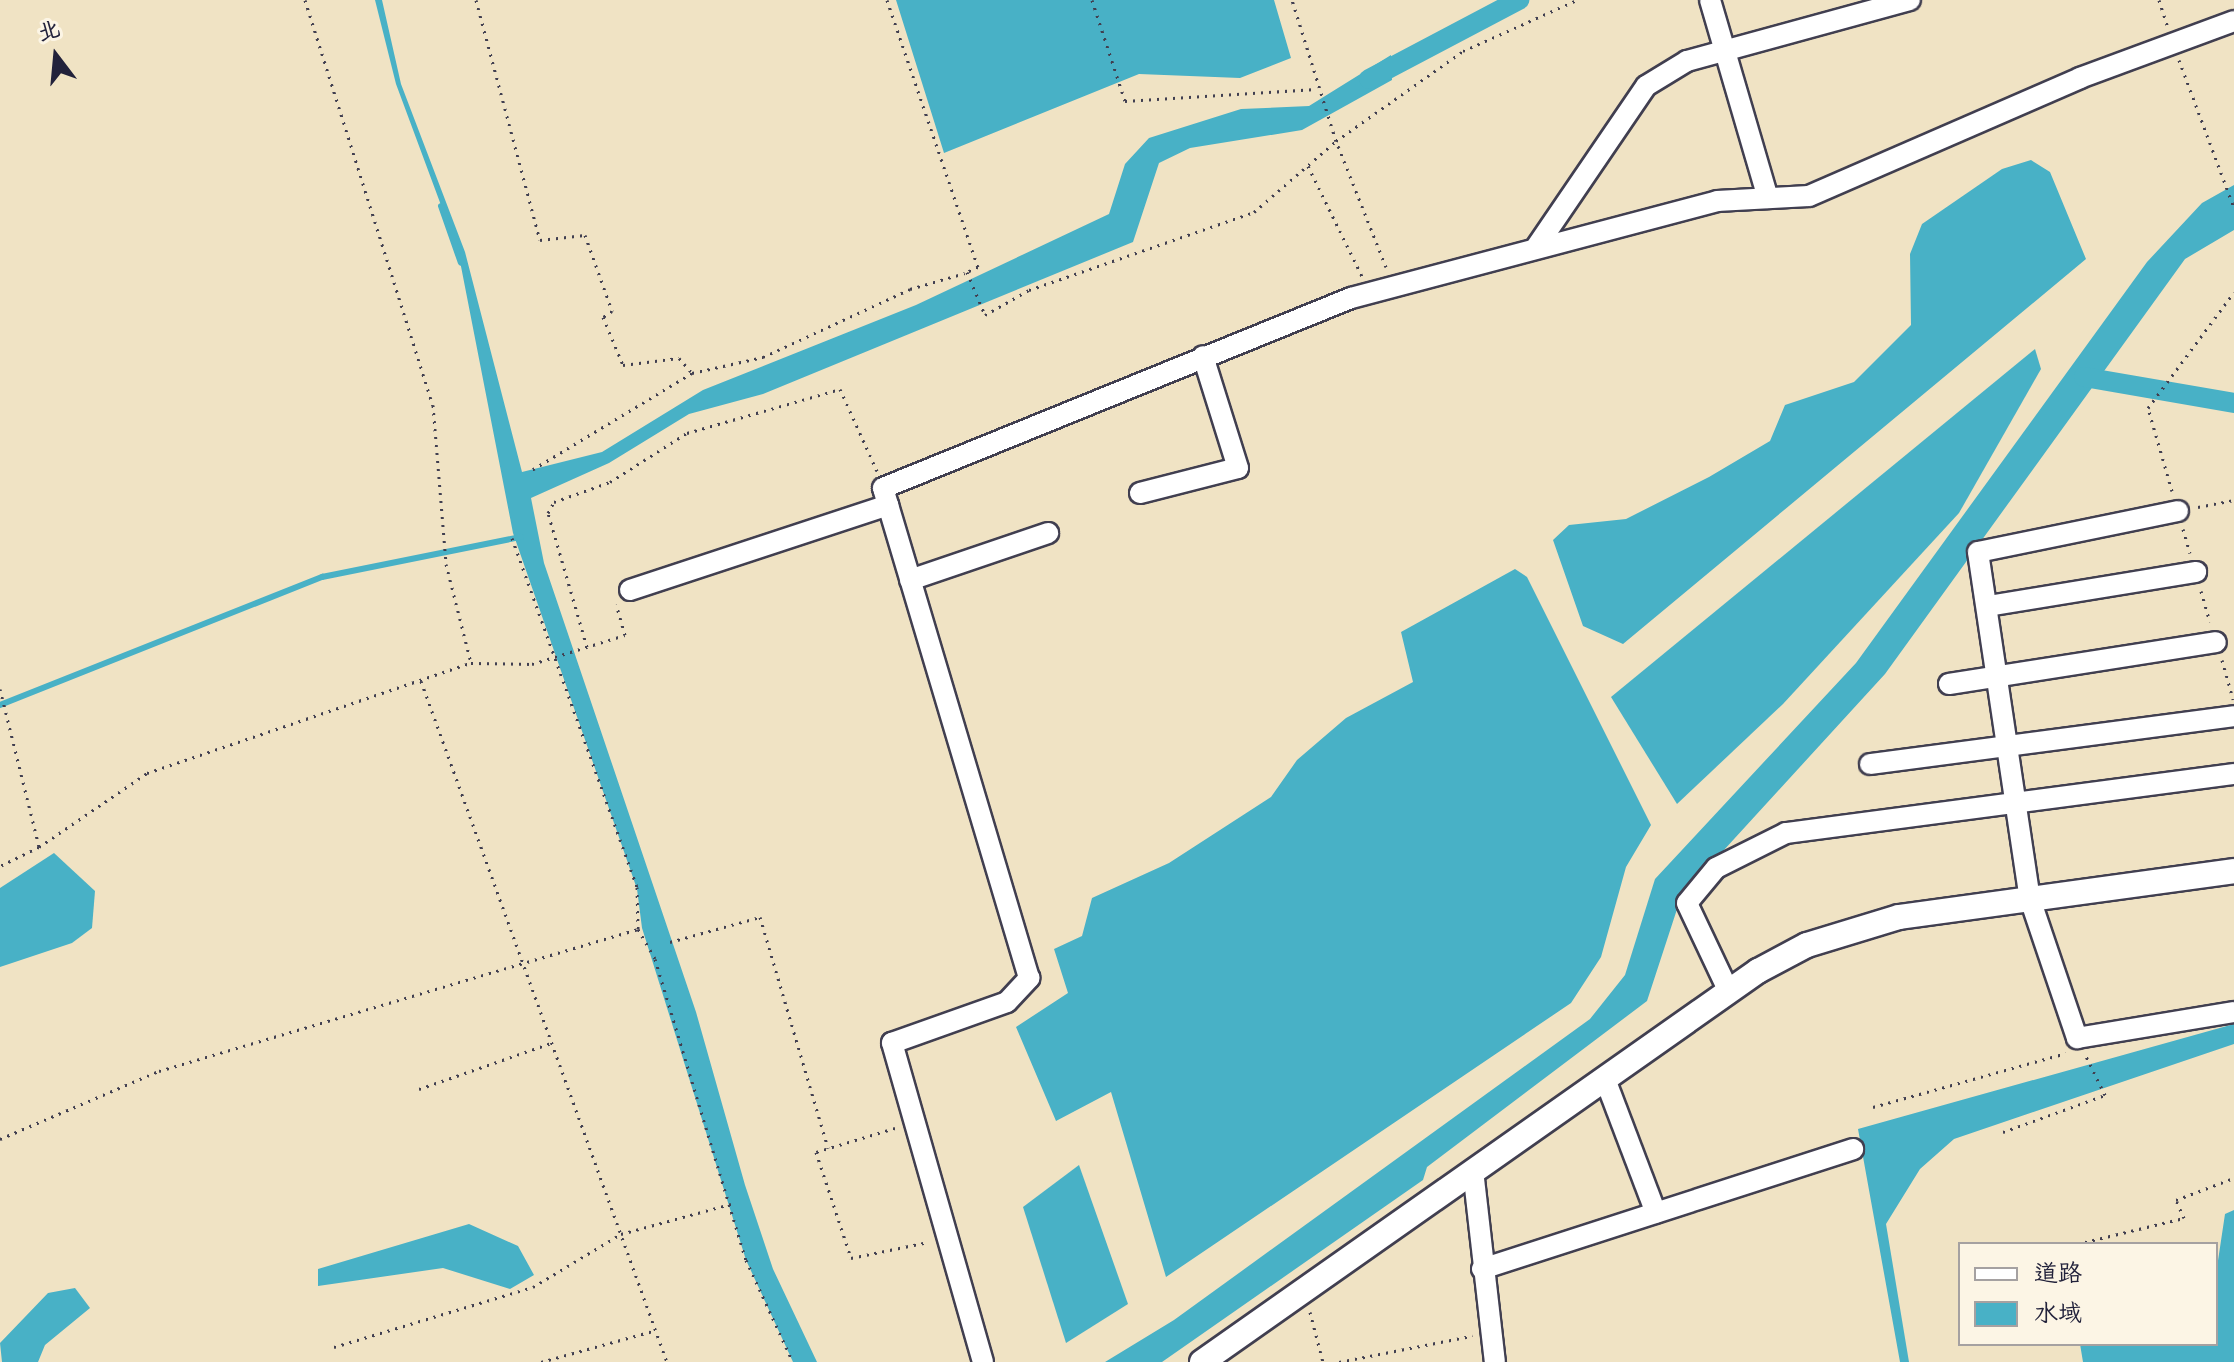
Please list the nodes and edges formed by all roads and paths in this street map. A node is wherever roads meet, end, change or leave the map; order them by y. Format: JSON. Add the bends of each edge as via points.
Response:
{"nodes":[{"id":1,"x":305,"y":0,"type":"edge"},
{"id":2,"x":476,"y":0,"type":"edge"},
{"id":3,"x":887,"y":0,"type":"edge"},
{"id":4,"x":1092,"y":0,"type":"edge"},
{"id":5,"x":1292,"y":0,"type":"edge"},
{"id":6,"x":1577,"y":0,"type":"edge"},
{"id":7,"x":1710,"y":0,"type":"edge"},
{"id":8,"x":1910,"y":0,"type":"edge"},
{"id":9,"x":2159,"y":0,"type":"edge"},
{"id":10,"x":2234,"y":21,"type":"edge"},
{"id":11,"x":2173,"y":42,"type":"junction"},
{"id":12,"x":1725,"y":51,"type":"junction"},
{"id":13,"x":1317,"y":89,"type":"junction"},
{"id":14,"x":1336,"y":141,"type":"junction"},
{"id":15,"x":1308,"y":166,"type":"junction"},
{"id":16,"x":1768,"y":198,"type":"junction"},
{"id":17,"x":2234,"y":208,"type":"edge"},
{"id":18,"x":1537,"y":246,"type":"junction"},
{"id":19,"x":967,"y":272,"type":"junction"},
{"id":20,"x":1394,"y":287,"type":"junction"},
{"id":21,"x":2234,"y":292,"type":"edge"},
{"id":22,"x":1370,"y":293,"type":"junction"},
{"id":23,"x":1203,"y":356,"type":"junction"},
{"id":24,"x":692,"y":373,"type":"junction"},
{"id":25,"x":532,"y":470,"type":"dead end"},
{"id":26,"x":1140,"y":493,"type":"dead end"},
{"id":27,"x":885,"y":496,"type":"junction"},
{"id":28,"x":2234,"y":500,"type":"edge"},
{"id":29,"x":2178,"y":511,"type":"junction"},
{"id":30,"x":1048,"y":533,"type":"dead end"},
{"id":31,"x":512,"y":538,"type":"dead end"},
{"id":32,"x":2196,"y":572,"type":"junction"},
{"id":33,"x":910,"y":580,"type":"junction"},
{"id":34,"x":630,"y":590,"type":"joint"},
{"id":35,"x":1988,"y":606,"type":"junction"},
{"id":36,"x":2216,"y":642,"type":"junction"},
{"id":37,"x":587,"y":647,"type":"junction"},
{"id":38,"x":550,"y":659,"type":"junction"},
{"id":39,"x":471,"y":663,"type":"junction"},
{"id":40,"x":1998,"y":676,"type":"junction"},
{"id":41,"x":421,"y":681,"type":"junction"},
{"id":42,"x":1949,"y":684,"type":"dead end"},
{"id":43,"x":0,"y":689,"type":"edge"},
{"id":44,"x":2234,"y":702,"type":"edge"},
{"id":45,"x":2234,"y":716,"type":"edge"},
{"id":46,"x":2008,"y":746,"type":"junction"},
{"id":47,"x":1870,"y":764,"type":"dead end"},
{"id":48,"x":2234,"y":774,"type":"edge"},
{"id":49,"x":2016,"y":803,"type":"junction"},
{"id":50,"x":39,"y":847,"type":"junction"},
{"id":51,"x":0,"y":866,"type":"edge"},
{"id":52,"x":2234,"y":871,"type":"edge"},
{"id":53,"x":2030,"y":899,"type":"junction"},
{"id":54,"x":638,"y":929,"type":"junction"},
{"id":55,"x":670,"y":942,"type":"dead end"},
{"id":56,"x":523,"y":967,"type":"junction"},
{"id":57,"x":1729,"y":992,"type":"junction"},
{"id":58,"x":2234,"y":1012,"type":"edge"},
{"id":59,"x":551,"y":1043,"type":"junction"},
{"id":60,"x":1605,"y":1079,"type":"junction"},
{"id":61,"x":419,"y":1089,"type":"dead end"},
{"id":62,"x":1873,"y":1107,"type":"dead end"},
{"id":63,"x":914,"y":1122,"type":"junction"},
{"id":64,"x":2003,"y":1132,"type":"dead end"},
{"id":65,"x":0,"y":1139,"type":"edge"},
{"id":66,"x":828,"y":1148,"type":"junction"},
{"id":67,"x":1853,"y":1149,"type":"dead end"},
{"id":68,"x":1473,"y":1170,"type":"junction"},
{"id":69,"x":2234,"y":1178,"type":"edge"},
{"id":70,"x":731,"y":1204,"type":"junction"},
{"id":71,"x":1656,"y":1213,"type":"junction"},
{"id":72,"x":621,"y":1234,"type":"junction"},
{"id":73,"x":947,"y":1238,"type":"junction"},
{"id":74,"x":2085,"y":1242,"type":"edge"},
{"id":75,"x":1482,"y":1269,"type":"junction"},
{"id":76,"x":1304,"y":1289,"type":"junction"},
{"id":77,"x":656,"y":1330,"type":"junction"},
{"id":78,"x":1488,"y":1333,"type":"junction"},
{"id":79,"x":334,"y":1347,"type":"dead end"},
{"id":80,"x":541,"y":1362,"type":"edge"},
{"id":81,"x":667,"y":1362,"type":"edge"},
{"id":82,"x":793,"y":1362,"type":"edge"},
{"id":83,"x":983,"y":1362,"type":"edge"},
{"id":84,"x":1202,"y":1362,"type":"edge"},
{"id":85,"x":1323,"y":1362,"type":"edge"},
{"id":86,"x":1339,"y":1362,"type":"edge"},
{"id":87,"x":1495,"y":1362,"type":"edge"}],
"edges":[{"from":1,"to":39,"type":"path","via":[[433,405],[446,564]]},
{"from":2,"to":24,"type":"path","via":[[540,240],[585,235],[612,311],[603,317],[623,365],[679,358]]},
{"from":3,"to":19,"type":"path","via":[[978,267]]},
{"from":4,"to":13,"type":"path","via":[[1125,101]]},
{"from":5,"to":13,"type":"path"},
{"from":6,"to":14,"type":"path","via":[[1463,51]]},
{"from":7,"to":12,"type":"street"},
{"from":8,"to":12,"type":"street"},
{"from":9,"to":11,"type":"path"},
{"from":10,"to":11,"type":"street"},
{"from":11,"to":16,"type":"street","via":[[1809,196]]},
{"from":11,"to":17,"type":"path"},
{"from":12,"to":16,"type":"street"},
{"from":12,"to":18,"type":"street","via":[[1687,61],[1646,86]]},
{"from":13,"to":14,"type":"path"},
{"from":14,"to":15,"type":"path"},
{"from":14,"to":20,"type":"path"},
{"from":15,"to":19,"type":"path","via":[[1254,212],[1218,229],[1029,290],[985,315]]},
{"from":15,"to":22,"type":"path"},
{"from":16,"to":18,"type":"street","via":[[1717,201]]},
{"from":18,"to":20,"type":"street"},
{"from":19,"to":24,"type":"path","via":[[910,289],[763,357]]},
{"from":20,"to":22,"type":"street"},
{"from":21,"to":29,"type":"path","via":[[2148,408]]},
{"from":22,"to":23,"type":"street"},
{"from":23,"to":26,"type":"street","via":[[1238,468]]},
{"from":23,"to":27,"type":"street"},
{"from":24,"to":25,"type":"path"},
{"from":27,"to":33,"type":"street"},
{"from":27,"to":34,"type":"street"},
{"from":27,"to":37,"type":"path","via":[[840,389],[687,433],[610,482],[554,502],[548,513]]},
{"from":28,"to":29,"type":"path"},
{"from":29,"to":32,"type":"path"},
{"from":29,"to":35,"type":"street","via":[[1978,552]]},
{"from":30,"to":33,"type":"street"},
{"from":31,"to":38,"type":"path"},
{"from":32,"to":35,"type":"street"},
{"from":32,"to":36,"type":"path"},
{"from":33,"to":63,"type":"street","via":[[1029,978],[1007,1002],[892,1043]]},
{"from":34,"to":37,"type":"path","via":[[614,594],[625,635]]},
{"from":35,"to":40,"type":"street"},
{"from":36,"to":40,"type":"street"},
{"from":36,"to":44,"type":"path"},
{"from":37,"to":38,"type":"path"},
{"from":38,"to":39,"type":"path"},
{"from":38,"to":54,"type":"path","via":[[637,887]]},
{"from":39,"to":41,"type":"path"},
{"from":40,"to":42,"type":"street"},
{"from":40,"to":46,"type":"street"},
{"from":41,"to":50,"type":"path","via":[[147,773]]},
{"from":41,"to":56,"type":"path"},
{"from":43,"to":50,"type":"path"},
{"from":45,"to":46,"type":"street"},
{"from":46,"to":47,"type":"street"},
{"from":46,"to":49,"type":"street"},
{"from":48,"to":49,"type":"street"},
{"from":49,"to":53,"type":"street"},
{"from":49,"to":57,"type":"street","via":[[1786,833],[1716,868],[1687,903]]},
{"from":50,"to":51,"type":"path"},
{"from":52,"to":53,"type":"street"},
{"from":53,"to":57,"type":"street","via":[[1899,917],[1822,940]]},
{"from":53,"to":58,"type":"street","via":[[2077,1038]]},
{"from":54,"to":56,"type":"path"},
{"from":54,"to":70,"type":"path","via":[[655,959]]},
{"from":55,"to":66,"type":"path","via":[[760,917]]},
{"from":56,"to":59,"type":"path"},
{"from":56,"to":65,"type":"path","via":[[159,1071]]},
{"from":57,"to":60,"type":"street"},
{"from":59,"to":61,"type":"path"},
{"from":59,"to":72,"type":"path"},
{"from":60,"to":68,"type":"street"},
{"from":60,"to":71,"type":"street"},
{"from":62,"to":64,"type":"path","via":[[2084,1048],[2105,1095]]},
{"from":63,"to":66,"type":"path"},
{"from":63,"to":73,"type":"street"},
{"from":66,"to":73,"type":"path","via":[[816,1152],[851,1258]]},
{"from":67,"to":71,"type":"street"},
{"from":68,"to":75,"type":"street"},
{"from":68,"to":76,"type":"street"},
{"from":69,"to":74,"type":"path","via":[[2176,1200],[2184,1218]]},
{"from":70,"to":72,"type":"path"},
{"from":70,"to":82,"type":"path","via":[[746,1260]]},
{"from":71,"to":75,"type":"street"},
{"from":72,"to":77,"type":"path"},
{"from":72,"to":79,"type":"path","via":[[533,1287]]},
{"from":73,"to":83,"type":"street"},
{"from":75,"to":78,"type":"street"},
{"from":76,"to":84,"type":"street"},
{"from":76,"to":85,"type":"path"},
{"from":77,"to":80,"type":"path"},
{"from":77,"to":81,"type":"path"},
{"from":78,"to":86,"type":"path"},
{"from":78,"to":87,"type":"street"}]}
